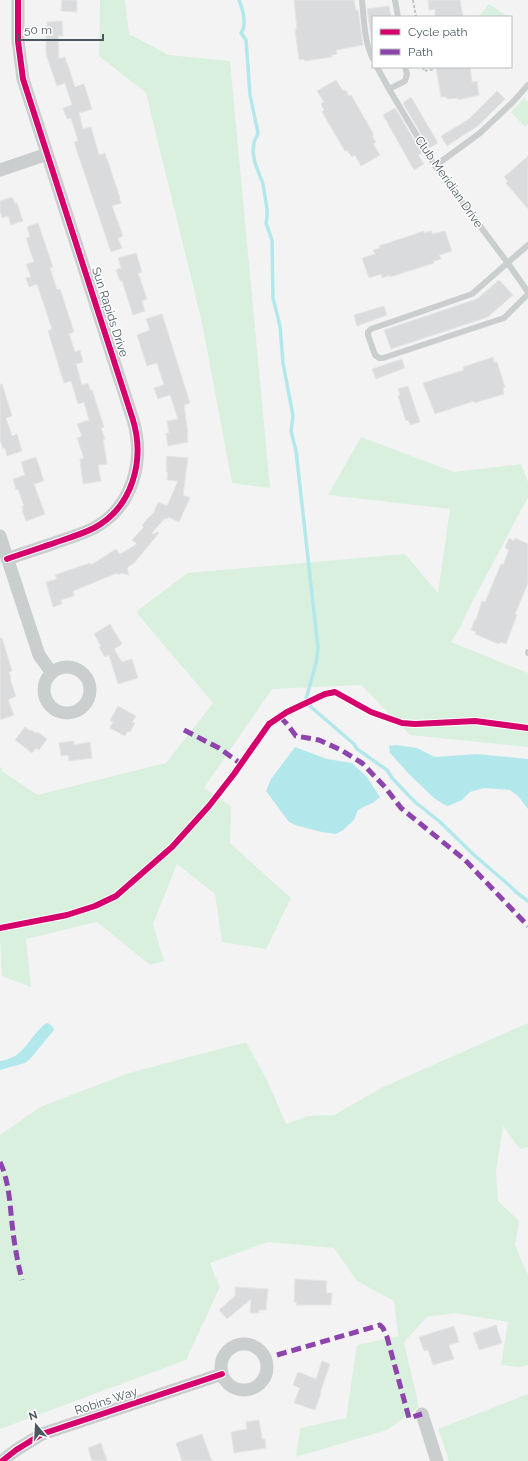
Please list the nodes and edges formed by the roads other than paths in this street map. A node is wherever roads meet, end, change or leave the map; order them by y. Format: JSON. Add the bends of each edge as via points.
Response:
{"nodes":[{"id":1,"x":18,"y":0,"type":"edge"},
{"id":2,"x":362,"y":0,"type":"edge"},
{"id":3,"x":395,"y":0,"type":"edge"},
{"id":4,"x":398,"y":16,"type":"edge"},
{"id":5,"x":372,"y":57,"type":"edge"},
{"id":6,"x":378,"y":68,"type":"edge"},
{"id":7,"x":405,"y":68,"type":"edge"},
{"id":8,"x":528,"y":85,"type":"edge"},
{"id":9,"x":389,"y":89,"type":"junction"},
{"id":10,"x":47,"y":154,"type":"junction"},
{"id":11,"x":435,"y":166,"type":"junction"},
{"id":12,"x":0,"y":170,"type":"edge"},
{"id":13,"x":528,"y":245,"type":"edge"},
{"id":14,"x":507,"y":262,"type":"junction"},
{"id":15,"x":528,"y":293,"type":"edge"},
{"id":16,"x":0,"y":536,"type":"edge"},
{"id":17,"x":7,"y":559,"type":"junction"},
{"id":18,"x":51,"y":672,"type":"dead end"},
{"id":19,"x":222,"y":1374,"type":"dead end"},
{"id":20,"x":422,"y":1414,"type":"dead end"},
{"id":21,"x":2,"y":1461,"type":"edge"},
{"id":22,"x":437,"y":1461,"type":"edge"}],
"edges":[{"from":1,"to":10,"type":"street","name":"Sun Rapids Drive","via":[[18,41],[23,79]]},
{"from":2,"to":5,"type":"lane"},
{"from":3,"to":4,"type":"lane"},
{"from":6,"to":9,"type":"lane","name":"Club Meridian Drive"},
{"from":7,"to":9,"type":"lane","via":[[407,74],[404,81]]},
{"from":8,"to":11,"type":"lane","via":[[480,133]]},
{"from":9,"to":11,"type":"lane","name":"Club Meridian Drive"},
{"from":10,"to":12,"type":"street"},
{"from":10,"to":17,"type":"street","name":"Sun Rapids Drive","via":[[133,420],[138,441],[138,462],[128,494],[105,521],[84,533]]},
{"from":11,"to":14,"type":"lane","name":"Club Meridian Drive"},
{"from":13,"to":14,"type":"lane"},
{"from":14,"to":15,"type":"lane","name":"Club Meridian Drive"},
{"from":14,"to":15,"type":"lane","via":[[472,294],[371,328],[368,335],[375,355],[383,358],[504,318]]},
{"from":16,"to":17,"type":"street"},
{"from":17,"to":18,"type":"street","via":[[38,655]]},
{"from":19,"to":21,"type":"street","name":"Robins Way","via":[[42,1434]]},
{"from":20,"to":22,"type":"street"}]}
